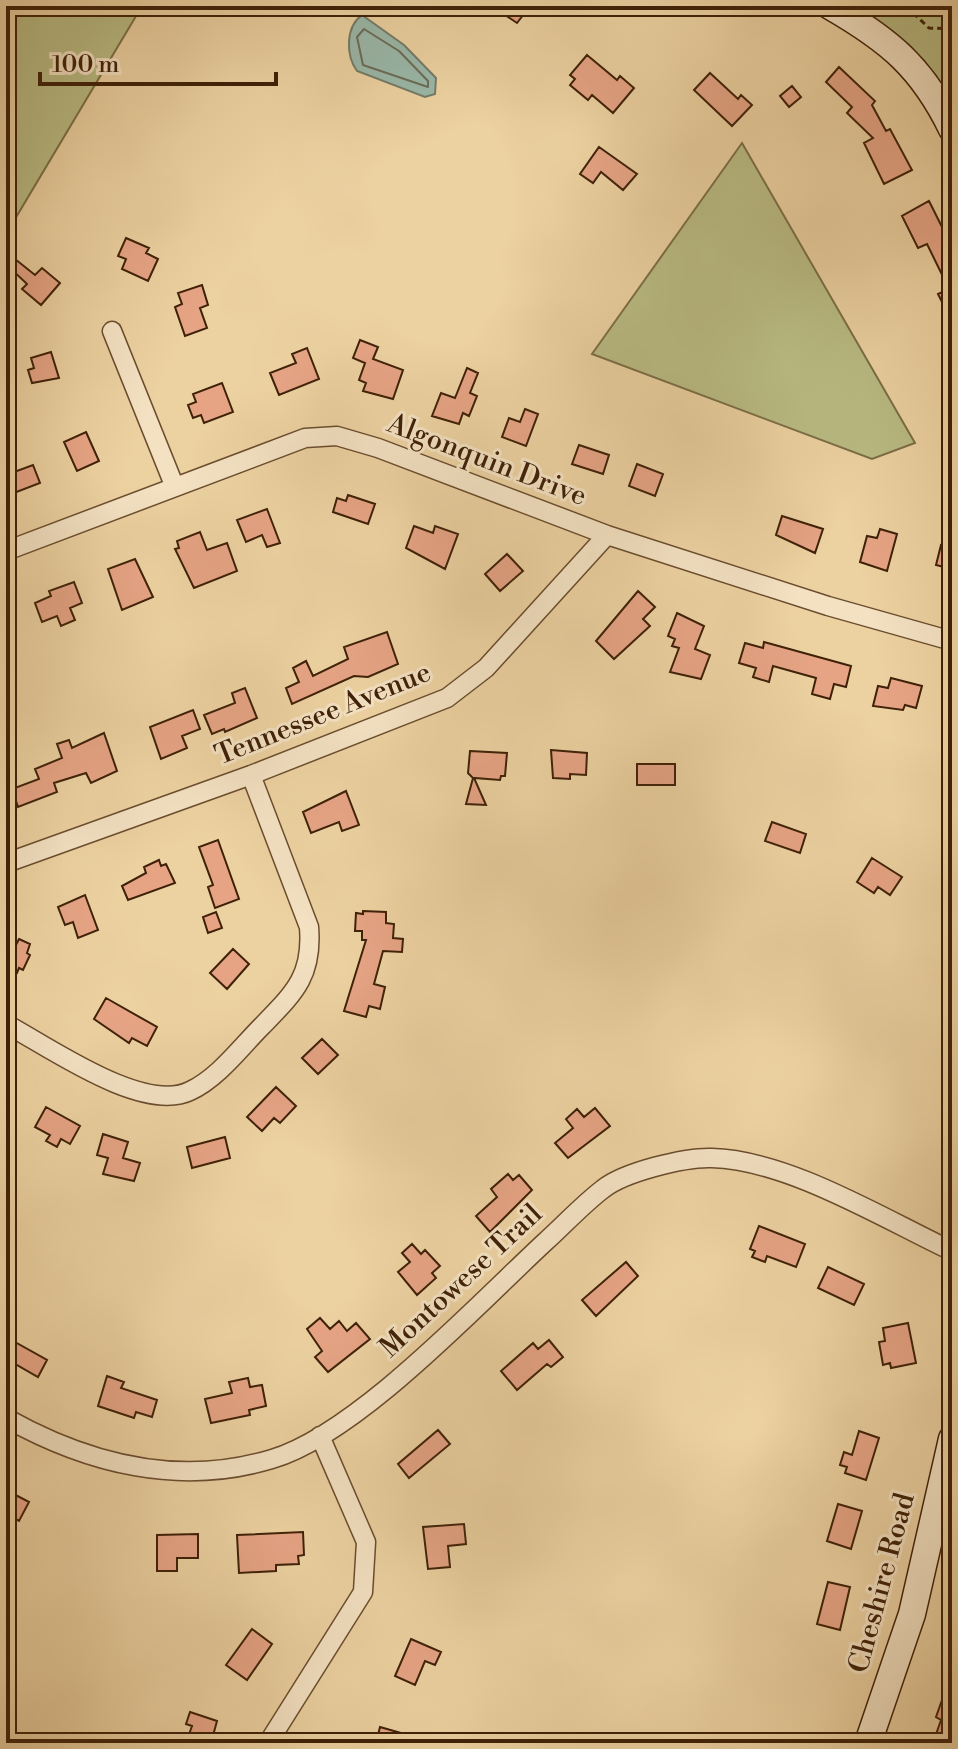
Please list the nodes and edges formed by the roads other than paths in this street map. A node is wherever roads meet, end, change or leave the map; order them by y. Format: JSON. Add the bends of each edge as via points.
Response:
{"nodes":[{"id":1,"x":834,"y":7,"type":"edge"},
{"id":2,"x":952,"y":129,"type":"edge"},
{"id":3,"x":112,"y":331,"type":"dead end"},
{"id":4,"x":174,"y":485,"type":"junction"},
{"id":5,"x":607,"y":535,"type":"junction"},
{"id":6,"x":6,"y":551,"type":"edge"},
{"id":7,"x":952,"y":641,"type":"edge"},
{"id":8,"x":251,"y":775,"type":"junction"},
{"id":9,"x":6,"y":863,"type":"edge"},
{"id":10,"x":6,"y":1024,"type":"edge"},
{"id":11,"x":952,"y":1251,"type":"edge"},
{"id":12,"x":6,"y":1418,"type":"edge"},
{"id":13,"x":320,"y":1436,"type":"junction"},
{"id":14,"x":952,"y":1439,"type":"edge"},
{"id":15,"x":268,"y":1743,"type":"edge"},
{"id":16,"x":868,"y":1743,"type":"edge"}],
"edges":[{"from":1,"to":2,"type":"street","via":[[901,52],[928,85]]},
{"from":3,"to":4,"type":"street"},
{"from":4,"to":5,"type":"street","name":"Algonquin Drive","via":[[305,438],[337,436]]},
{"from":4,"to":6,"type":"street","name":"Algonquin Drive"},
{"from":5,"to":7,"type":"street","name":"Algonquin Drive"},
{"from":5,"to":8,"type":"street","name":"Tennessee Avenue","via":[[486,668],[447,698]]},
{"from":8,"to":9,"type":"street","name":"Tennessee Avenue"},
{"from":8,"to":10,"type":"street","via":[[309,927],[311,952],[304,978],[287,1000],[210,1078],[188,1092],[163,1098],[131,1090]]},
{"from":11,"to":13,"type":"street","name":"Montowese Trail","via":[[769,1166],[710,1157],[656,1167],[605,1187],[381,1393]]},
{"from":12,"to":13,"type":"street","name":"Montowese Trail","via":[[89,1457],[157,1471],[211,1471],[274,1459]]},
{"from":13,"to":15,"type":"street","via":[[366,1542],[363,1592]]},
{"from":14,"to":16,"type":"street","name":"Cheshire Road","via":[[912,1614]]}]}
